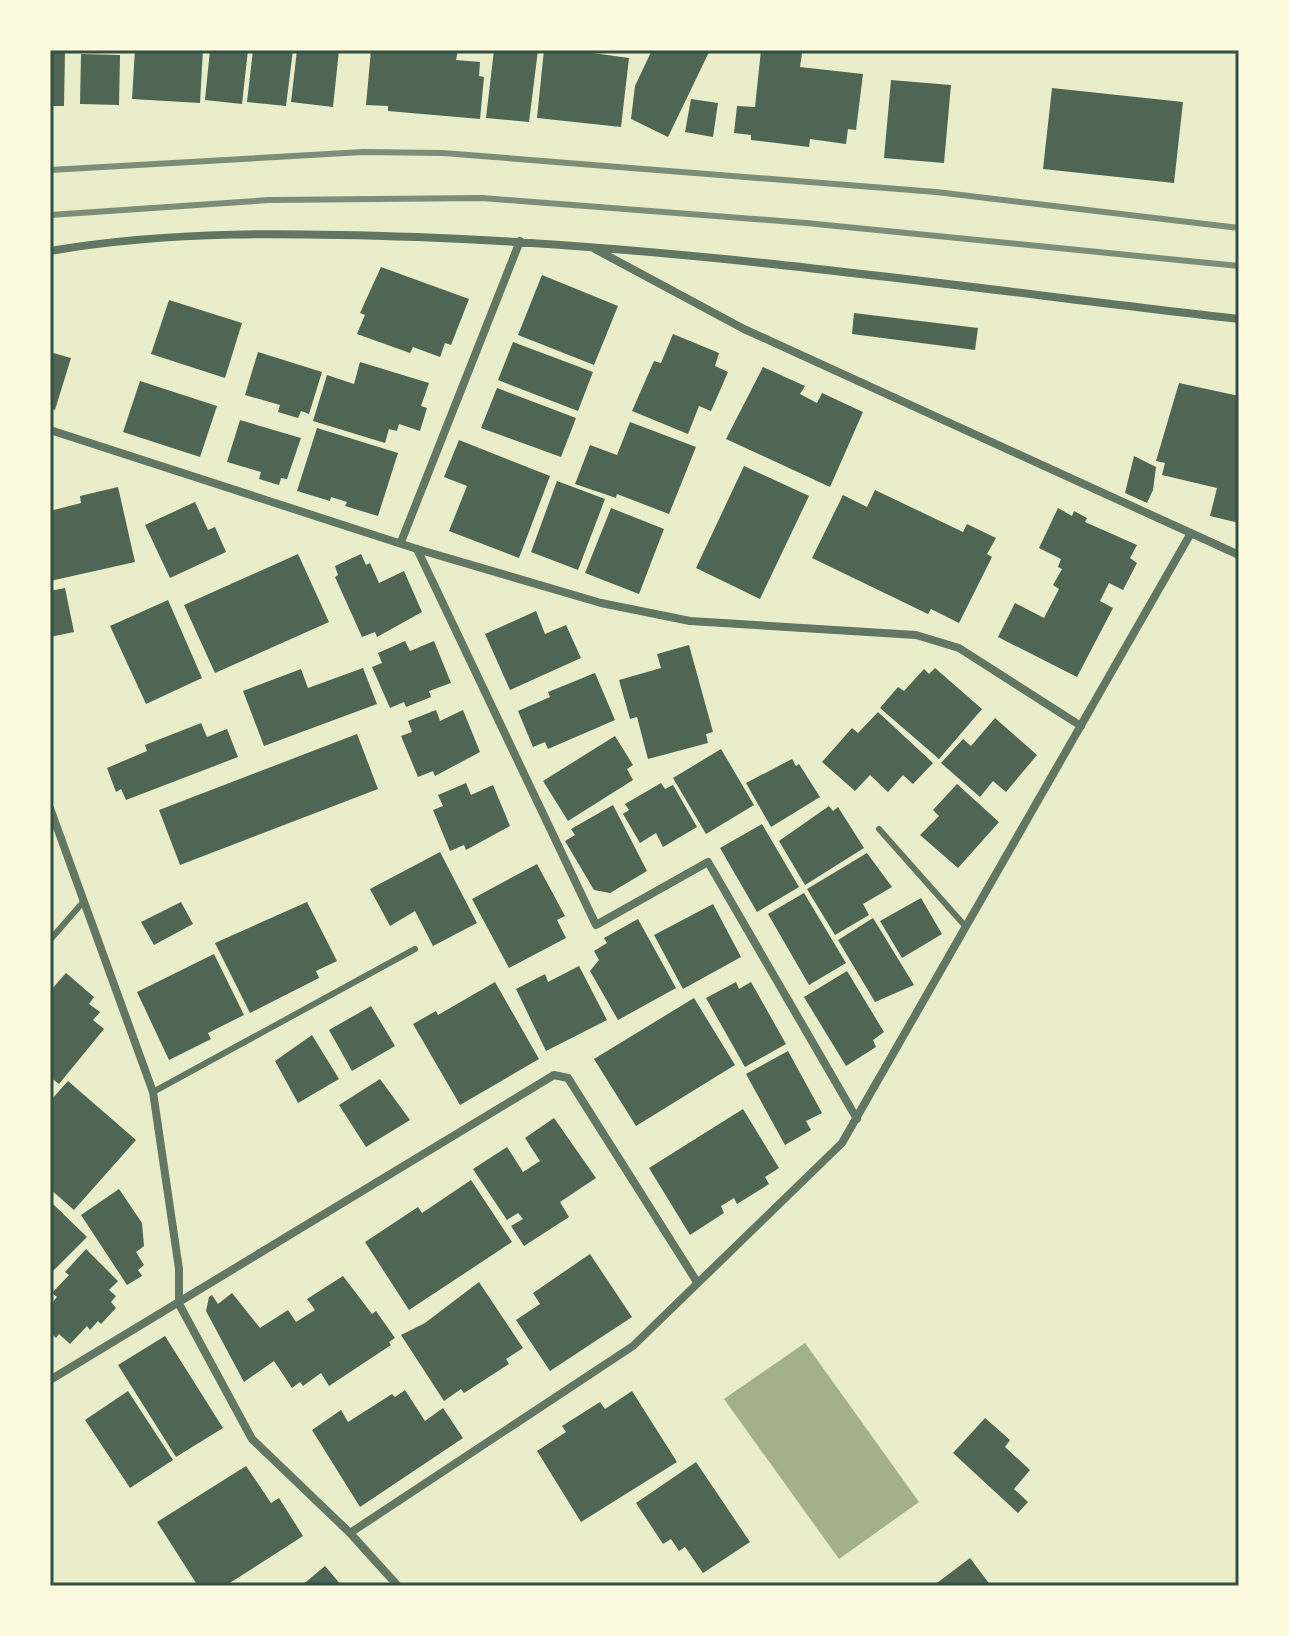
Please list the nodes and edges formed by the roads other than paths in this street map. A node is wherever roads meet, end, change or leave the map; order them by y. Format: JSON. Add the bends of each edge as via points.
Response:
{"nodes":[{"id":1,"x":520,"y":241,"type":"junction"},
{"id":2,"x":589,"y":246,"type":"junction"},
{"id":3,"x":50,"y":251,"type":"edge"},
{"id":4,"x":1239,"y":319,"type":"edge"},
{"id":5,"x":50,"y":430,"type":"edge"},
{"id":6,"x":1191,"y":533,"type":"junction"},
{"id":7,"x":401,"y":542,"type":"junction"},
{"id":8,"x":417,"y":549,"type":"junction"},
{"id":9,"x":1239,"y":555,"type":"edge"},
{"id":10,"x":1081,"y":726,"type":"junction"},
{"id":11,"x":50,"y":808,"type":"edge"},
{"id":12,"x":879,"y":829,"type":"dead end"},
{"id":13,"x":84,"y":901,"type":"junction"},
{"id":14,"x":966,"y":927,"type":"junction"},
{"id":15,"x":50,"y":940,"type":"edge"},
{"id":16,"x":415,"y":949,"type":"dead end"},
{"id":17,"x":153,"y":1092,"type":"junction"},
{"id":18,"x":857,"y":1119,"type":"junction"},
{"id":19,"x":697,"y":1282,"type":"junction"},
{"id":20,"x":179,"y":1304,"type":"junction"},
{"id":21,"x":51,"y":1379,"type":"edge"},
{"id":22,"x":350,"y":1533,"type":"junction"},
{"id":23,"x":398,"y":1586,"type":"edge"}],
"edges":[{"from":1,"to":2,"type":"street"},
{"from":1,"to":3,"type":"street","via":[[263,232],[102,242]]},
{"from":1,"to":7,"type":"street"},
{"from":2,"to":4,"type":"street"},
{"from":2,"to":6,"type":"street","via":[[744,329]]},
{"from":5,"to":7,"type":"street"},
{"from":6,"to":9,"type":"street"},
{"from":6,"to":10,"type":"street"},
{"from":7,"to":8,"type":"street"},
{"from":8,"to":10,"type":"street","via":[[601,603],[690,621],[916,635],[959,648]]},
{"from":8,"to":18,"type":"street","via":[[596,925],[708,862]]},
{"from":10,"to":14,"type":"street"},
{"from":11,"to":13,"type":"street"},
{"from":12,"to":14,"type":"lane"},
{"from":13,"to":15,"type":"lane"},
{"from":13,"to":17,"type":"street"},
{"from":14,"to":18,"type":"street"},
{"from":16,"to":17,"type":"lane"},
{"from":17,"to":20,"type":"street","via":[[179,1269]]},
{"from":18,"to":19,"type":"street","via":[[842,1143]]},
{"from":19,"to":20,"type":"street","via":[[568,1078],[554,1075]]},
{"from":19,"to":22,"type":"street","via":[[633,1346]]},
{"from":20,"to":21,"type":"street"},
{"from":20,"to":22,"type":"street","via":[[252,1439]]},
{"from":22,"to":23,"type":"street"}]}
